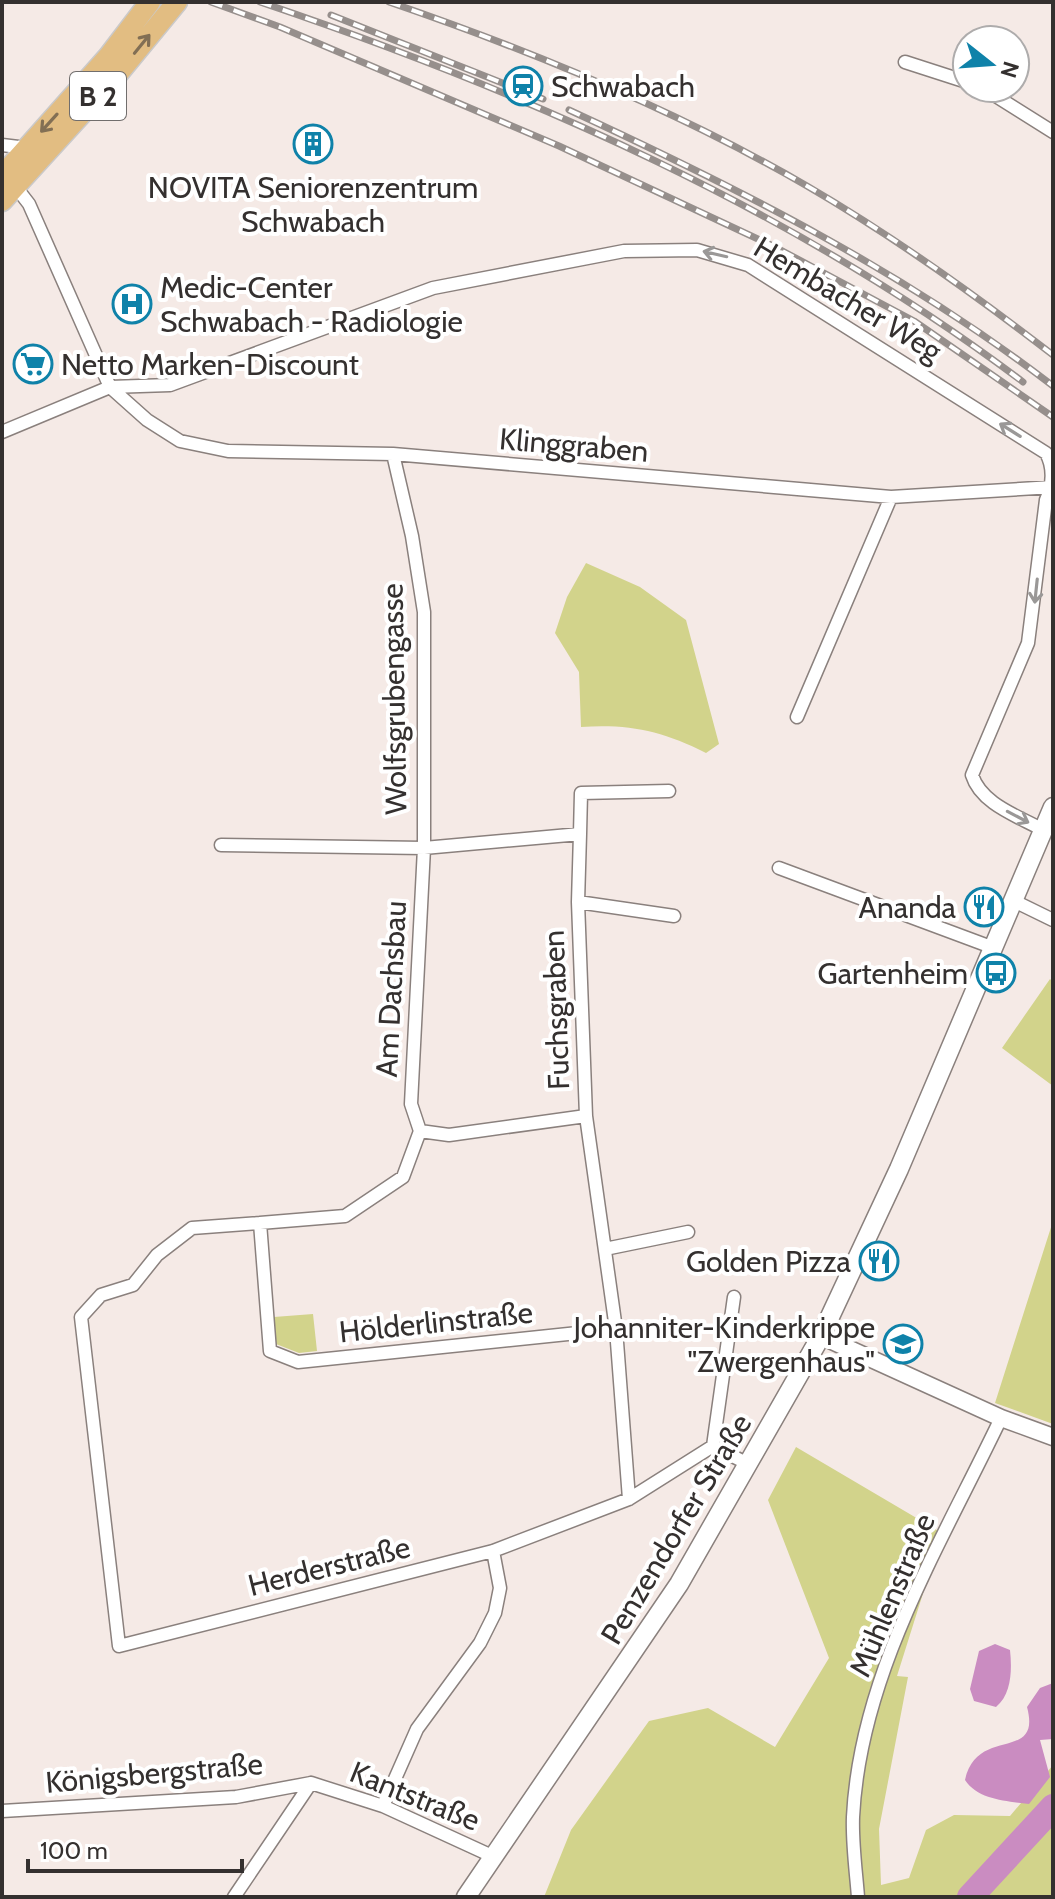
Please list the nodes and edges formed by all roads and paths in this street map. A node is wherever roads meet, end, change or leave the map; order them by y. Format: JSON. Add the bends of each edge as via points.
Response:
{"nodes":[{"id":1,"x":150,"y":2,"type":"edge"},
{"id":2,"x":177,"y":2,"type":"edge"},
{"id":3,"x":905,"y":62,"type":"dead end"},
{"id":4,"x":951,"y":77,"type":"edge"},
{"id":5,"x":1008,"y":104,"type":"edge"},
{"id":6,"x":1053,"y":132,"type":"edge"},
{"id":7,"x":2,"y":145,"type":"edge"},
{"id":8,"x":27,"y":148,"type":"junction"},
{"id":9,"x":5,"y":182,"type":"edge"},
{"id":10,"x":110,"y":387,"type":"junction"},
{"id":11,"x":2,"y":432,"type":"edge"},
{"id":12,"x":393,"y":454,"type":"junction"},
{"id":13,"x":1052,"y":487,"type":"edge"},
{"id":14,"x":891,"y":497,"type":"junction"},
{"id":15,"x":797,"y":717,"type":"dead end"},
{"id":16,"x":669,"y":791,"type":"dead end"},
{"id":17,"x":1053,"y":807,"type":"edge"},
{"id":18,"x":1043,"y":830,"type":"junction"},
{"id":19,"x":580,"y":834,"type":"junction"},
{"id":20,"x":221,"y":845,"type":"dead end"},
{"id":21,"x":424,"y":848,"type":"junction"},
{"id":22,"x":779,"y":868,"type":"dead end"},
{"id":23,"x":1014,"y":901,"type":"junction"},
{"id":24,"x":578,"y":902,"type":"junction"},
{"id":25,"x":674,"y":916,"type":"dead end"},
{"id":26,"x":1053,"y":920,"type":"edge"},
{"id":27,"x":994,"y":948,"type":"junction"},
{"id":28,"x":586,"y":1116,"type":"junction"},
{"id":29,"x":420,"y":1131,"type":"junction"},
{"id":30,"x":260,"y":1223,"type":"junction"},
{"id":31,"x":688,"y":1232,"type":"dead end"},
{"id":32,"x":605,"y":1249,"type":"junction"},
{"id":33,"x":734,"y":1297,"type":"dead end"},
{"id":34,"x":616,"y":1329,"type":"junction"},
{"id":35,"x":821,"y":1336,"type":"junction"},
{"id":36,"x":1001,"y":1418,"type":"junction"},
{"id":37,"x":1053,"y":1437,"type":"edge"},
{"id":38,"x":713,"y":1446,"type":"junction"},
{"id":39,"x":750,"y":1465,"type":"junction"},
{"id":40,"x":629,"y":1499,"type":"junction"},
{"id":41,"x":493,"y":1551,"type":"junction"},
{"id":42,"x":311,"y":1783,"type":"junction"},
{"id":43,"x":383,"y":1806,"type":"junction"},
{"id":44,"x":2,"y":1811,"type":"edge"},
{"id":45,"x":492,"y":1856,"type":"junction"},
{"id":46,"x":234,"y":1897,"type":"edge"},
{"id":47,"x":466,"y":1897,"type":"edge"},
{"id":48,"x":858,"y":1897,"type":"edge"}],
"edges":[{"from":1,"to":8,"type":"main road","number":"B 2","one_way":true},
{"from":9,"to":2,"type":"main road","number":"B 2","one_way":true},
{"from":3,"to":4,"type":"street"},
{"from":5,"to":6,"type":"street"},
{"from":7,"to":8,"type":"street"},
{"from":8,"to":9,"type":"main road","number":"B 2"},
{"from":9,"to":10,"type":"street","via":[[29,204]]},
{"from":10,"to":11,"type":"street"},
{"from":10,"to":12,"type":"street","name":"Klinggraben","via":[[180,441],[228,451]]},
{"from":13,"to":10,"type":"street","name":"Hembacher Weg","one_way":true,"via":[[1046,453],[748,265],[697,250],[624,251],[433,288],[170,385]]},
{"from":12,"to":14,"type":"street","name":"Klinggraben"},
{"from":12,"to":21,"type":"street","name":"Wolfsgrubengasse","via":[[424,612]]},
{"from":13,"to":14,"type":"street","name":"Klinggraben"},
{"from":13,"to":18,"type":"street","one_way":true,"via":[[1028,643],[972,775],[977,789]]},
{"from":14,"to":15,"type":"street"},
{"from":16,"to":19,"type":"street","name":"Fuchsgraben","via":[[581,793]]},
{"from":17,"to":18,"type":"main road","name":"Penzendorfer Straße"},
{"from":18,"to":23,"type":"main road","name":"Penzendorfer Straße"},
{"from":19,"to":21,"type":"street"},
{"from":19,"to":24,"type":"street","name":"Fuchsgraben"},
{"from":20,"to":21,"type":"street"},
{"from":21,"to":29,"type":"street","name":"Am Dachsbau","via":[[411,1104]]},
{"from":22,"to":27,"type":"street"},
{"from":23,"to":26,"type":"street"},
{"from":23,"to":27,"type":"main road","name":"Penzendorfer Straße"},
{"from":24,"to":25,"type":"street","name":"Fuchsgraben"},
{"from":24,"to":28,"type":"street","name":"Fuchsgraben"},
{"from":27,"to":35,"type":"main road","name":"Penzendorfer Straße"},
{"from":28,"to":29,"type":"street","name":"Fuchsgraben","via":[[449,1135]]},
{"from":28,"to":32,"type":"street","name":"Fuchsgraben"},
{"from":29,"to":30,"type":"street","via":[[403,1177],[345,1216]]},
{"from":30,"to":34,"type":"street","name":"Hölderlinstraße","via":[[270,1351],[298,1362]]},
{"from":30,"to":41,"type":"street","name":"Herderstraße","via":[[192,1228],[157,1255],[133,1285],[101,1295],[81,1317],[119,1646]]},
{"from":31,"to":32,"type":"street"},
{"from":32,"to":34,"type":"street","name":"Fuchsgraben"},
{"from":33,"to":38,"type":"street"},
{"from":34,"to":40,"type":"street"},
{"from":35,"to":36,"type":"street"},
{"from":35,"to":39,"type":"main road","name":"Penzendorfer Straße"},
{"from":36,"to":37,"type":"street"},
{"from":36,"to":48,"type":"street","name":"Mühlenstraße","via":[[887,1656],[864,1742],[853,1818]]},
{"from":38,"to":39,"type":"street"},
{"from":38,"to":40,"type":"street","name":"Herderstraße"},
{"from":39,"to":45,"type":"main road","name":"Penzendorfer Straße","via":[[627,1664]]},
{"from":40,"to":41,"type":"street","name":"Herderstraße"},
{"from":41,"to":43,"type":"street","via":[[500,1588],[495,1613],[480,1643],[417,1729]]},
{"from":42,"to":43,"type":"street","name":"Kantstraße"},
{"from":42,"to":44,"type":"street","name":"Königsbergstraße","via":[[207,1800]]},
{"from":42,"to":46,"type":"street","name":"Kantstraße"},
{"from":43,"to":45,"type":"street","name":"Kantstraße"},
{"from":45,"to":47,"type":"main road","name":"Penzendorfer Straße"}]}
